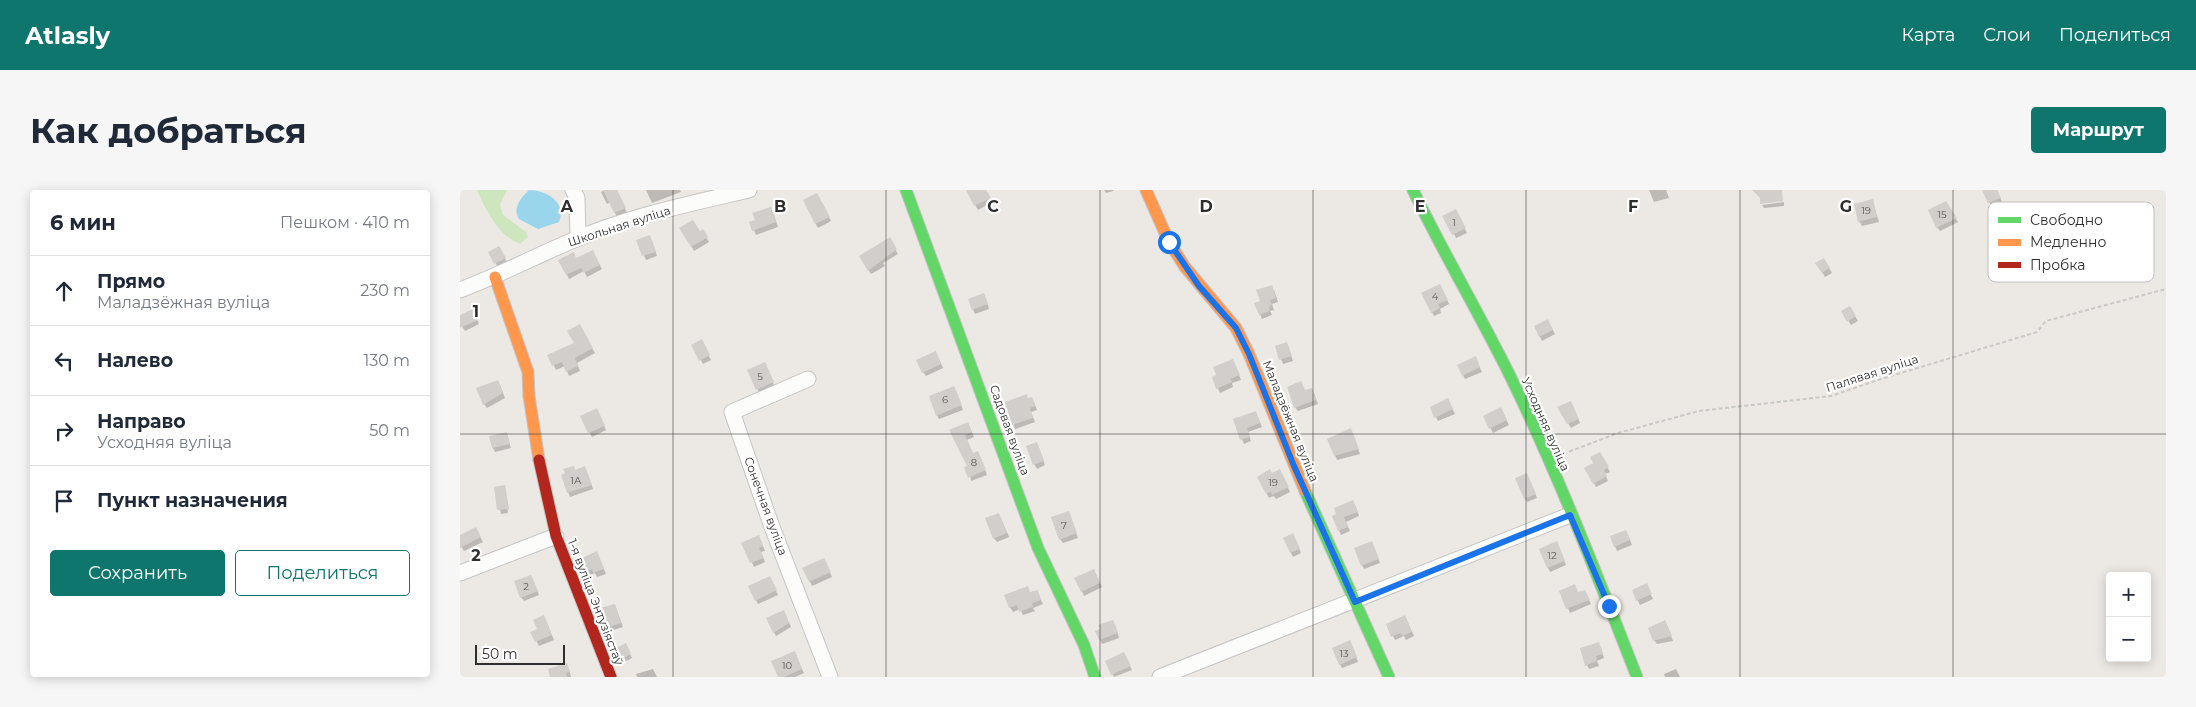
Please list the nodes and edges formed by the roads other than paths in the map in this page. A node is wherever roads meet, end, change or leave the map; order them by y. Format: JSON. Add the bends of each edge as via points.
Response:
{"nodes":[{"id":1,"x":574,"y":190,"type":"edge"},
{"id":2,"x":749,"y":190,"type":"edge"},
{"id":3,"x":906,"y":190,"type":"edge"},
{"id":4,"x":1146,"y":190,"type":"edge"},
{"id":5,"x":1414,"y":190,"type":"edge"},
{"id":6,"x":578,"y":238,"type":"junction"},
{"id":7,"x":495,"y":277,"type":"junction"},
{"id":8,"x":460,"y":290,"type":"edge"},
{"id":9,"x":808,"y":379,"type":"dead end"},
{"id":10,"x":1570,"y":515,"type":"junction"},
{"id":11,"x":556,"y":536,"type":"junction"},
{"id":12,"x":460,"y":573,"type":"edge"},
{"id":13,"x":1355,"y":602,"type":"junction"},
{"id":14,"x":610,"y":677,"type":"edge"},
{"id":15,"x":830,"y":677,"type":"edge"},
{"id":16,"x":1095,"y":677,"type":"edge"},
{"id":17,"x":1160,"y":677,"type":"edge"},
{"id":18,"x":1389,"y":677,"type":"edge"},
{"id":19,"x":1637,"y":677,"type":"edge"}],
"edges":[{"from":1,"to":6,"type":"street"},
{"from":2,"to":6,"type":"street","name":"Школьная вуліца","via":[[658,212]]},
{"from":3,"to":16,"type":"street","name":"Садовая вуліца","via":[[1038,548],[1084,645]]},
{"from":4,"to":13,"type":"street","name":"Маладзёжная вуліца","via":[[1180,260],[1236,328]]},
{"from":5,"to":10,"type":"street","name":"Усходняя вуліца","via":[[1438,244],[1509,374]]},
{"from":6,"to":7,"type":"street","name":"Школьная вуліца"},
{"from":7,"to":8,"type":"street","name":"Школьная вуліца"},
{"from":7,"to":11,"type":"street","via":[[528,372],[538,457]]},
{"from":9,"to":15,"type":"street","name":"Сонечная вуліца","via":[[732,412]]},
{"from":10,"to":13,"type":"street"},
{"from":10,"to":19,"type":"street","name":"Усходняя вуліца"},
{"from":11,"to":12,"type":"street"},
{"from":11,"to":14,"type":"street","name":"1-я вуліца Энтузіястаў"},
{"from":13,"to":17,"type":"street"},
{"from":13,"to":18,"type":"street","name":"Маладзёжная вуліца"}]}
